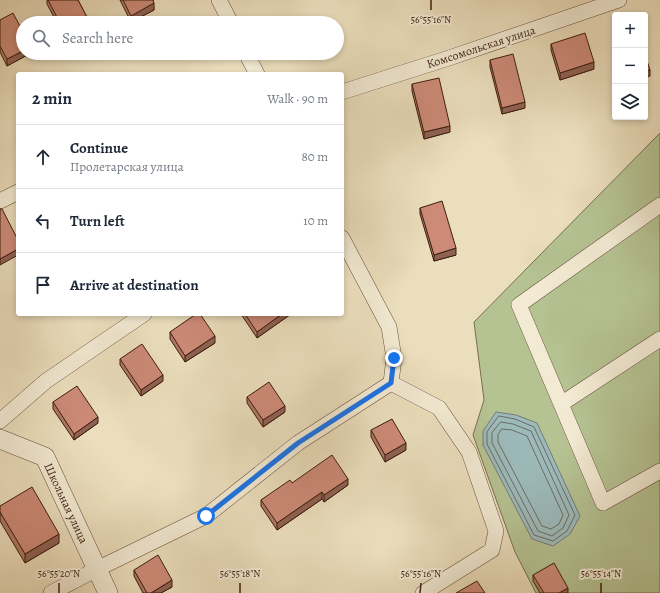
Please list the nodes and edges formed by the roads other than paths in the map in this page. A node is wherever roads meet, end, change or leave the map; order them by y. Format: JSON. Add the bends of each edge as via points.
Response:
{"nodes":[{"id":1,"x":219,"y":0,"type":"edge"},
{"id":2,"x":619,"y":0,"type":"edge"},
{"id":3,"x":227,"y":16,"type":"edge"},
{"id":4,"x":249,"y":60,"type":"edge"},
{"id":5,"x":254,"y":72,"type":"edge"},
{"id":6,"x":344,"y":91,"type":"edge"},
{"id":7,"x":16,"y":193,"type":"edge"},
{"id":8,"x":0,"y":201,"type":"edge"},
{"id":9,"x":660,"y":205,"type":"edge"},
{"id":10,"x":344,"y":242,"type":"edge"},
{"id":11,"x":141,"y":316,"type":"edge"},
{"id":12,"x":660,"y":339,"type":"edge"},
{"id":13,"x":391,"y":383,"type":"junction"},
{"id":14,"x":561,"y":404,"type":"junction"},
{"id":15,"x":0,"y":421,"type":"edge"},
{"id":16,"x":0,"y":439,"type":"edge"},
{"id":17,"x":660,"y":471,"type":"edge"},
{"id":18,"x":97,"y":569,"type":"junction"},
{"id":19,"x":51,"y":593,"type":"edge"},
{"id":20,"x":108,"y":593,"type":"edge"},
{"id":21,"x":423,"y":593,"type":"edge"}],
"edges":[{"from":1,"to":3,"type":"street"},
{"from":2,"to":6,"type":"street","name":"Комсомольская улица"},
{"from":4,"to":5,"type":"street"},
{"from":7,"to":8,"type":"street"},
{"from":9,"to":14,"type":"street","via":[[519,305]]},
{"from":10,"to":13,"type":"street","via":[[389,327],[394,358]]},
{"from":11,"to":15,"type":"street","via":[[46,381]]},
{"from":12,"to":14,"type":"street"},
{"from":13,"to":18,"type":"street","via":[[298,443],[206,516]]},
{"from":13,"to":21,"type":"street","via":[[439,408],[469,452],[496,531],[492,550]]},
{"from":14,"to":17,"type":"street","via":[[603,503]]},
{"from":16,"to":18,"type":"street","name":"Школьная улица","via":[[45,457]]},
{"from":18,"to":19,"type":"street"},
{"from":18,"to":20,"type":"street","name":"Школьная улица"}]}
